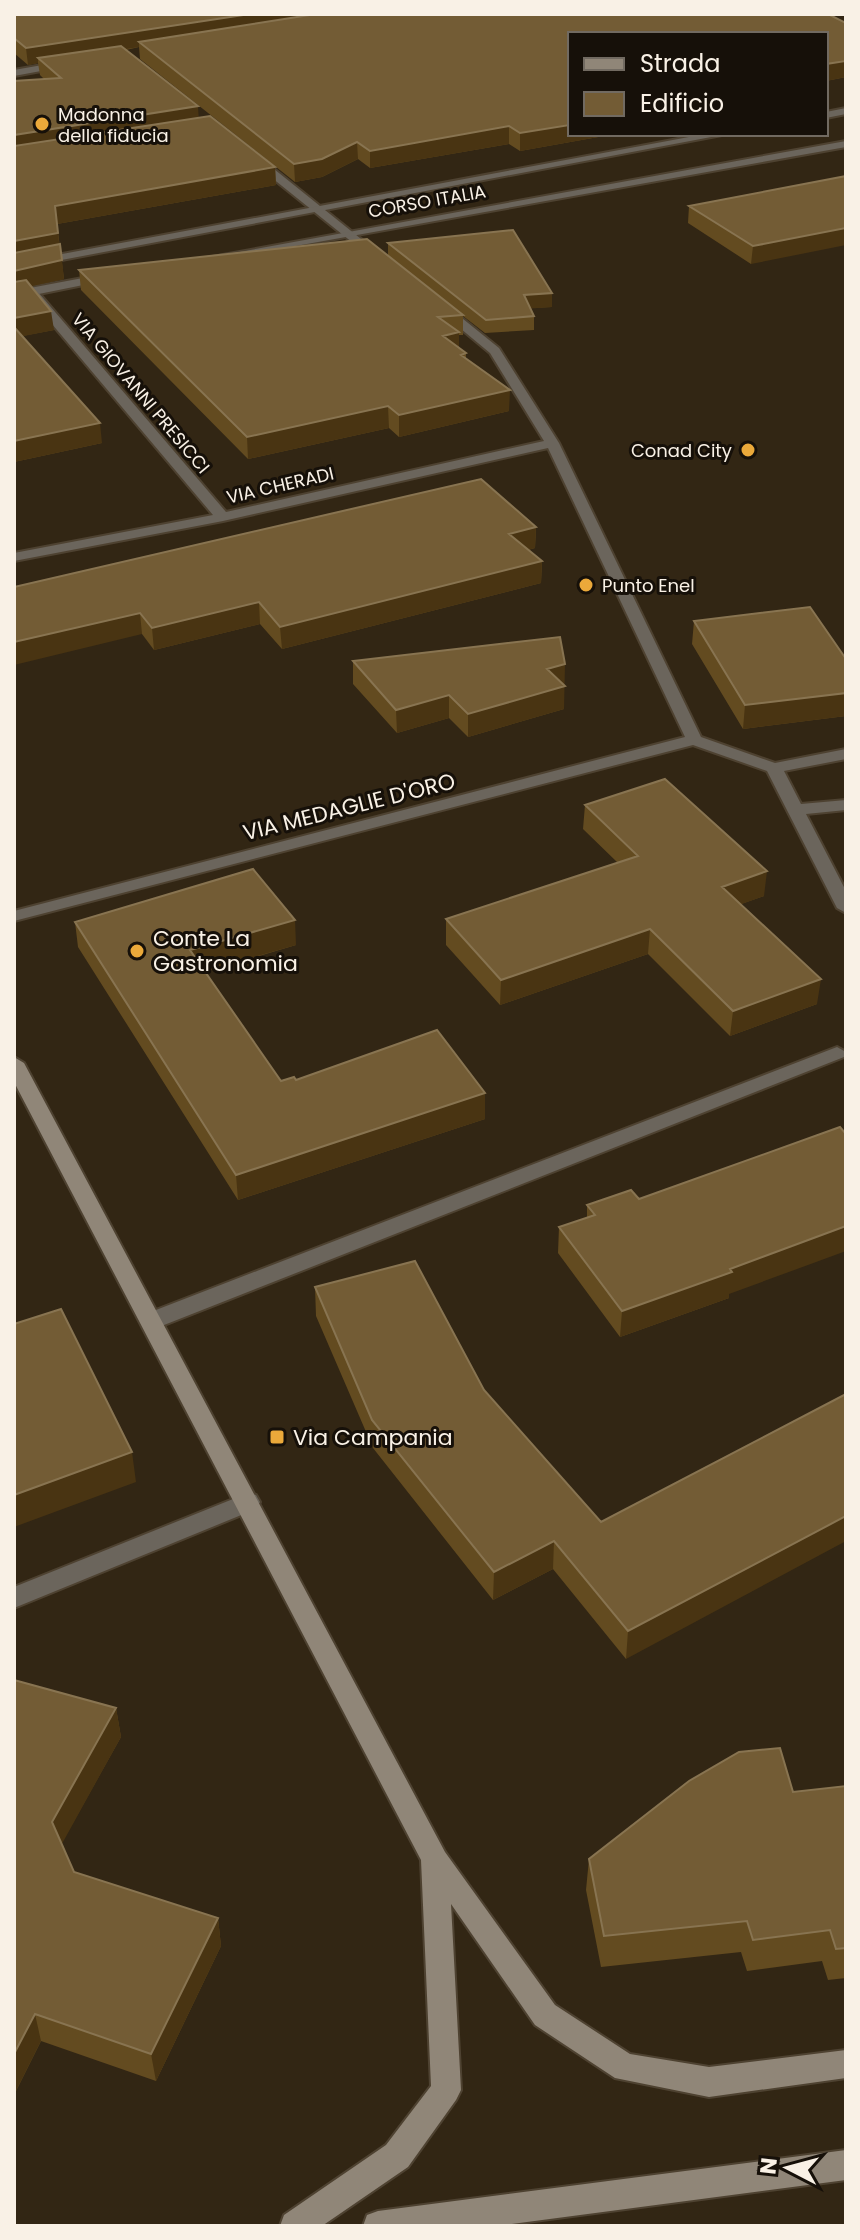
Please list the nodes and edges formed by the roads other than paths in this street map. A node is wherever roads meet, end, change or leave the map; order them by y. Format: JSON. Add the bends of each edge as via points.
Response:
{"nodes":[{"id":1,"x":77,"y":62,"type":"edge"},
{"id":2,"x":14,"y":73,"type":"edge"},
{"id":3,"x":711,"y":136,"type":"edge"},
{"id":4,"x":846,"y":144,"type":"edge"},
{"id":5,"x":248,"y":154,"type":"edge"},
{"id":6,"x":318,"y":208,"type":"junction"},
{"id":7,"x":348,"y":233,"type":"junction"},
{"id":8,"x":199,"y":260,"type":"edge"},
{"id":9,"x":384,"y":262,"type":"edge"},
{"id":10,"x":14,"y":266,"type":"edge"},
{"id":11,"x":123,"y":275,"type":"edge"},
{"id":12,"x":32,"y":292,"type":"junction"},
{"id":13,"x":14,"y":295,"type":"edge"},
{"id":14,"x":433,"y":302,"type":"edge"},
{"id":15,"x":552,"y":443,"type":"junction"},
{"id":16,"x":223,"y":517,"type":"junction"},
{"id":17,"x":14,"y":557,"type":"edge"},
{"id":18,"x":694,"y":740,"type":"junction"},
{"id":19,"x":846,"y":754,"type":"edge"},
{"id":20,"x":774,"y":768,"type":"junction"},
{"id":21,"x":846,"y":805,"type":"edge"},
{"id":22,"x":796,"y":810,"type":"junction"},
{"id":23,"x":846,"y":908,"type":"edge"},
{"id":24,"x":14,"y":916,"type":"edge"},
{"id":25,"x":837,"y":1053,"type":"dead end"},
{"id":26,"x":14,"y":1063,"type":"edge"},
{"id":27,"x":151,"y":1321,"type":"junction"},
{"id":28,"x":248,"y":1502,"type":"junction"},
{"id":29,"x":14,"y":1598,"type":"edge"},
{"id":30,"x":435,"y":1859,"type":"junction"},
{"id":31,"x":846,"y":2064,"type":"edge"},
{"id":32,"x":846,"y":2165,"type":"edge"},
{"id":33,"x":295,"y":2226,"type":"edge"},
{"id":34,"x":378,"y":2226,"type":"edge"}],
"edges":[{"from":1,"to":2,"type":"street"},
{"from":3,"to":6,"type":"street","name":"CORSO ITALIA"},
{"from":4,"to":7,"type":"street","name":"CORSO ITALIA"},
{"from":5,"to":6,"type":"street"},
{"from":6,"to":7,"type":"street"},
{"from":6,"to":10,"type":"street","name":"CORSO ITALIA"},
{"from":7,"to":8,"type":"street","name":"CORSO ITALIA"},
{"from":7,"to":9,"type":"street"},
{"from":11,"to":12,"type":"street"},
{"from":12,"to":13,"type":"street"},
{"from":12,"to":16,"type":"street","name":"VIA GIOVANNI PRESICCI"},
{"from":14,"to":15,"type":"street","via":[[495,351]]},
{"from":15,"to":16,"type":"street","name":"VIA CHERADI"},
{"from":15,"to":18,"type":"street"},
{"from":16,"to":17,"type":"street","name":"VIA CHERADI"},
{"from":18,"to":20,"type":"street"},
{"from":18,"to":24,"type":"street","name":"VIA MEDAGLIE D'ORO"},
{"from":19,"to":20,"type":"street"},
{"from":20,"to":22,"type":"street"},
{"from":21,"to":22,"type":"street"},
{"from":22,"to":23,"type":"street"},
{"from":25,"to":27,"type":"street"},
{"from":26,"to":27,"type":"main road"},
{"from":27,"to":28,"type":"main road"},
{"from":28,"to":29,"type":"street"},
{"from":28,"to":30,"type":"main road"},
{"from":30,"to":31,"type":"main road","via":[[545,2015],[625,2068],[709,2082]]},
{"from":30,"to":33,"type":"main road","via":[[446,2090],[397,2156]]},
{"from":32,"to":34,"type":"main road"}]}
